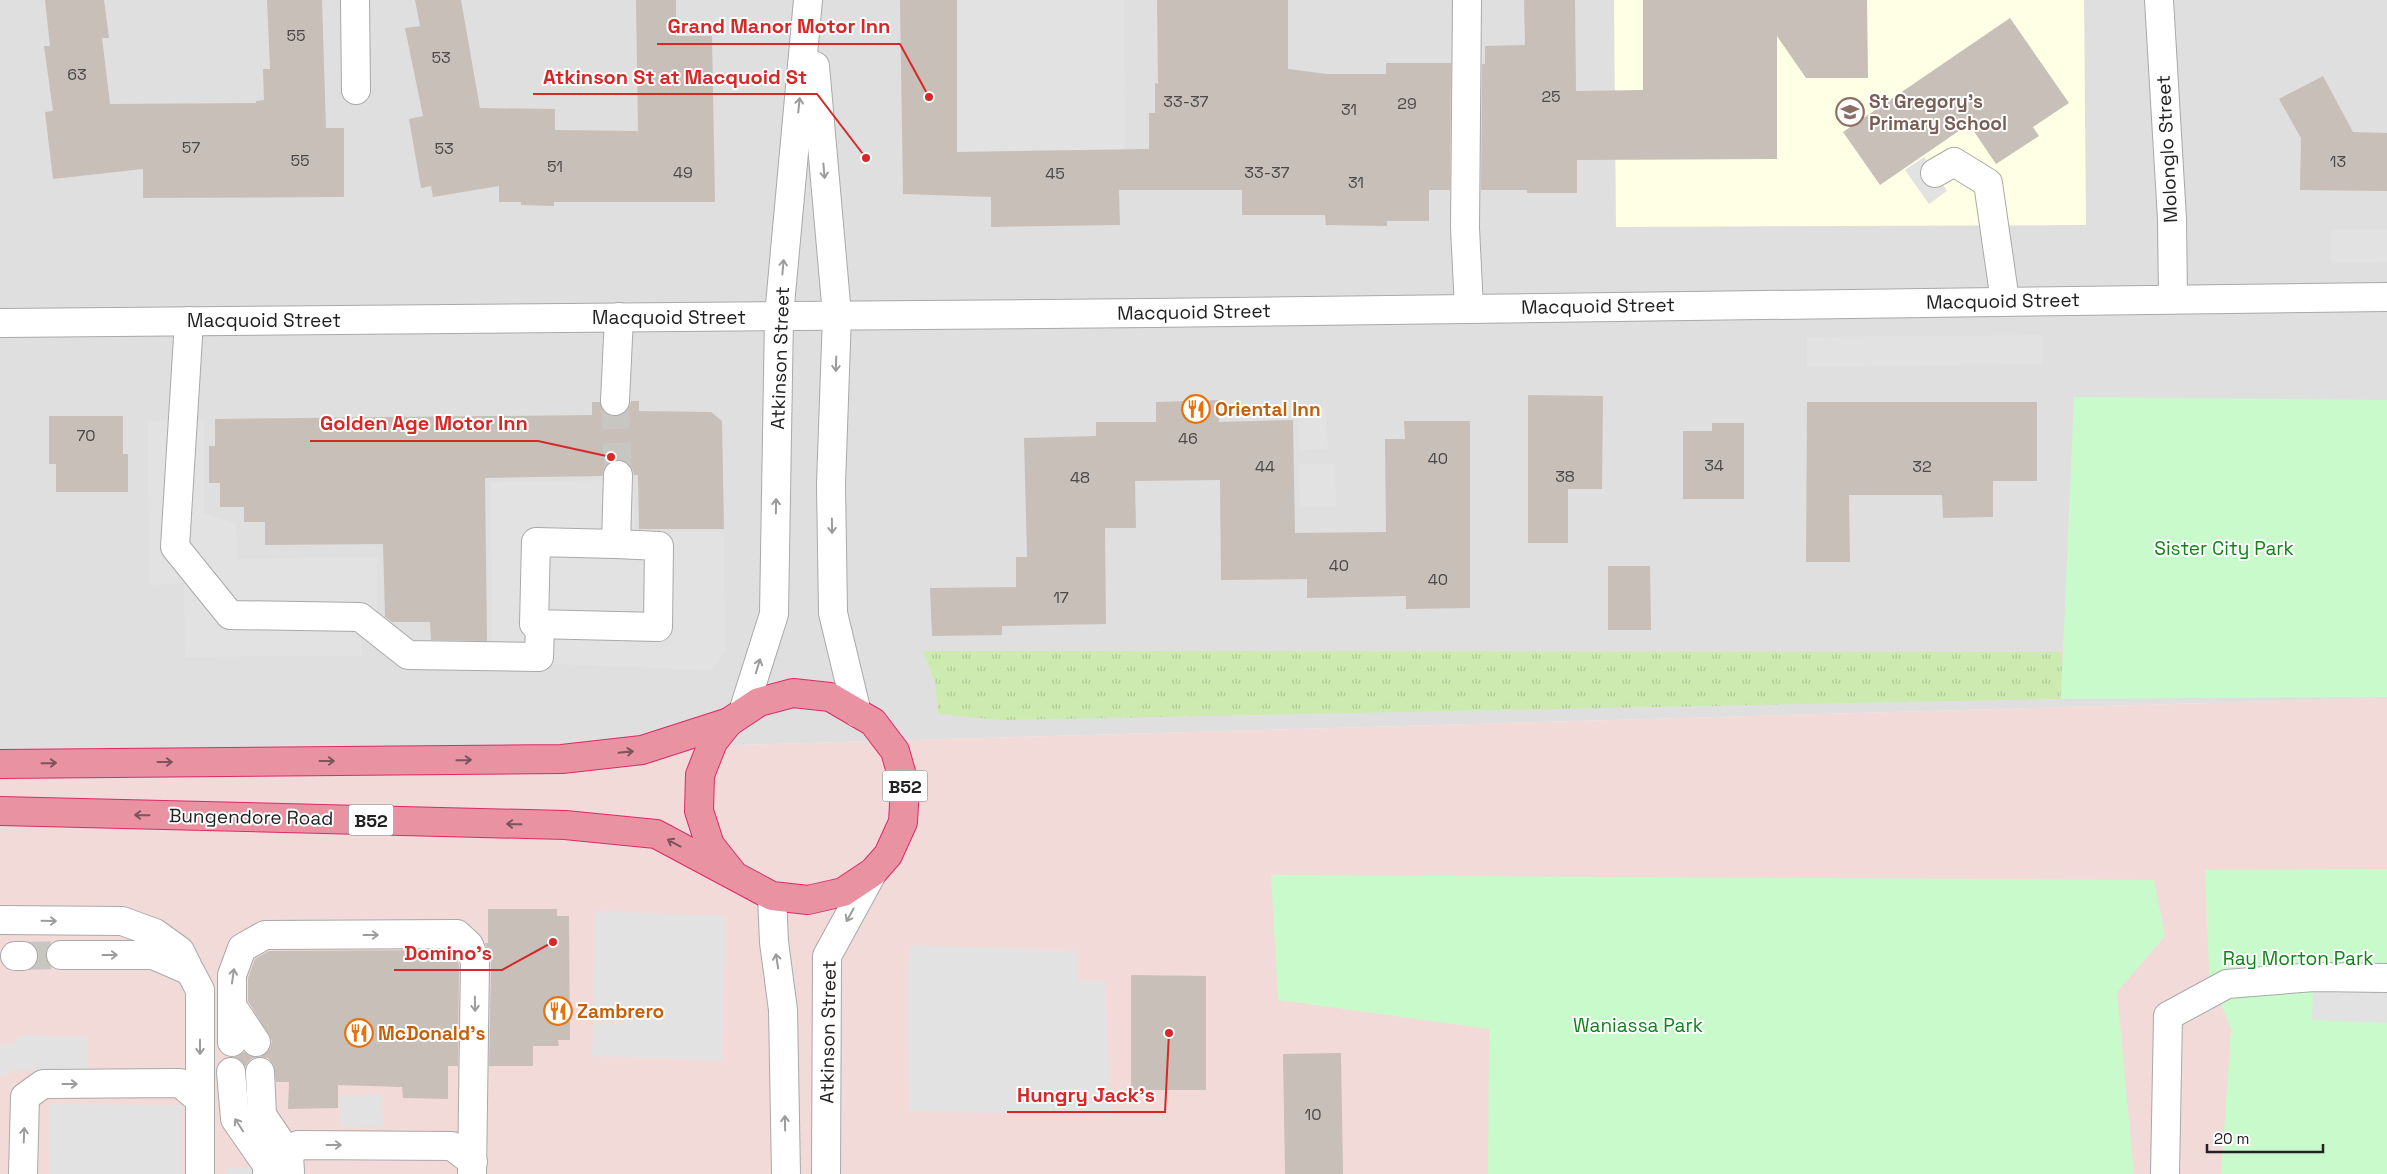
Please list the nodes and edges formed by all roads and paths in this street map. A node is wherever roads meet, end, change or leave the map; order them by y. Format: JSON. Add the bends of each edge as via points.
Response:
{"nodes":[{"id":1,"x":354,"y":0,"type":"edge"},
{"id":2,"x":809,"y":0,"type":"edge"},
{"id":3,"x":1467,"y":0,"type":"edge"},
{"id":4,"x":2158,"y":0,"type":"edge"},
{"id":5,"x":356,"y":90,"type":"dead end"},
{"id":6,"x":1935,"y":174,"type":"dead end"},
{"id":7,"x":2387,"y":297,"type":"edge"},
{"id":8,"x":2173,"y":299,"type":"junction"},
{"id":9,"x":2005,"y":301,"type":"junction"},
{"id":10,"x":1470,"y":308,"type":"junction"},
{"id":11,"x":837,"y":315,"type":"junction"},
{"id":12,"x":779,"y":316,"type":"junction"},
{"id":13,"x":619,"y":317,"type":"junction"},
{"id":14,"x":189,"y":321,"type":"junction"},
{"id":15,"x":0,"y":323,"type":"edge"},
{"id":16,"x":615,"y":401,"type":"tunnel mouth"},
{"id":17,"x":618,"y":475,"type":"tunnel mouth"},
{"id":18,"x":616,"y":544,"type":"junction"},
{"id":19,"x":540,"y":624,"type":"junction"},
{"id":20,"x":857,"y":713,"type":"junction"},
{"id":21,"x":736,"y":717,"type":"junction"},
{"id":22,"x":0,"y":764,"type":"edge"},
{"id":23,"x":0,"y":811,"type":"edge"},
{"id":24,"x":873,"y":872,"type":"junction"},
{"id":25,"x":732,"y":874,"type":"junction"},
{"id":26,"x":772,"y":896,"type":"junction"},
{"id":27,"x":0,"y":920,"type":"edge"},
{"id":28,"x":61,"y":955,"type":"tunnel mouth"},
{"id":29,"x":190,"y":970,"type":"junction"},
{"id":30,"x":2387,"y":978,"type":"edge"},
{"id":31,"x":244,"y":1042,"type":"dead end"},
{"id":32,"x":231,"y":1072,"type":"dead end"},
{"id":33,"x":260,"y":1072,"type":"dead end"},
{"id":34,"x":200,"y":1100,"type":"junction"},
{"id":35,"x":290,"y":1164,"type":"edge"},
{"id":36,"x":473,"y":1168,"type":"edge"},
{"id":37,"x":23,"y":1174,"type":"edge"},
{"id":38,"x":200,"y":1174,"type":"edge"},
{"id":39,"x":267,"y":1174,"type":"edge"},
{"id":40,"x":786,"y":1174,"type":"edge"},
{"id":41,"x":826,"y":1174,"type":"edge"},
{"id":42,"x":2165,"y":1174,"type":"edge"}],
"edges":[{"from":1,"to":5,"type":"street"},
{"from":2,"to":11,"type":"street","name":"Atkinson Street","one_way":true},
{"from":12,"to":2,"type":"street","name":"Atkinson Street","one_way":true},
{"from":3,"to":10,"type":"street","via":[[1465,228]]},
{"from":4,"to":8,"type":"street","name":"Molonglo Street","via":[[2172,219]]},
{"from":6,"to":9,"type":"street","via":[[1954,162],[1988,183]]},
{"from":7,"to":8,"type":"street","name":"Macquoid Street"},
{"from":8,"to":9,"type":"street","name":"Macquoid Street"},
{"from":9,"to":10,"type":"street","name":"Macquoid Street"},
{"from":10,"to":11,"type":"street","name":"Macquoid Street"},
{"from":11,"to":12,"type":"street","name":"Macquoid Street"},
{"from":11,"to":20,"type":"street","name":"Atkinson Street","one_way":true,"via":[[832,484],[833,613]]},
{"from":12,"to":13,"type":"street","name":"Macquoid Street"},
{"from":21,"to":12,"type":"street","name":"Atkinson Street","one_way":true,"via":[[774,614]]},
{"from":13,"to":14,"type":"street","name":"Macquoid Street"},
{"from":13,"to":16,"type":"street"},
{"from":14,"to":15,"type":"street","name":"Macquoid Street"},
{"from":14,"to":19,"type":"street","via":[[174,548],[230,616],[360,617],[408,654],[538,658]]},
{"from":17,"to":18,"type":"street"},
{"from":18,"to":19,"type":"street","via":[[536,542],[534,624]]},
{"from":18,"to":19,"type":"street","via":[[660,546],[658,627]]},
{"from":20,"to":21,"type":"highway","number":"B52","via":[[830,697],[794,693],[759,702]]},
{"from":20,"to":24,"type":"highway","number":"B52","via":[[874,722],[895,751],[905,786],[903,822],[888,855]]},
{"from":22,"to":21,"type":"highway","number":"B52","one_way":true,"via":[[562,759],[642,750]]},
{"from":21,"to":25,"type":"highway","number":"B52","via":[[713,742],[700,775],[699,811],[710,845]]},
{"from":25,"to":23,"type":"highway","name":"Bungendore Road","number":"B52","one_way":true,"via":[[656,834],[565,825]]},
{"from":24,"to":26,"type":"highway","number":"B52","via":[[843,892],[808,900]]},
{"from":24,"to":41,"type":"street","name":"Atkinson Street","one_way":true,"via":[[827,956]]},
{"from":25,"to":26,"type":"highway","number":"B52"},
{"from":40,"to":26,"type":"street","one_way":true,"via":[[783,1010]]},
{"from":27,"to":29,"type":"street","one_way":true,"via":[[122,921],[156,933],[180,951]]},
{"from":28,"to":29,"type":"street","one_way":true,"via":[[153,955]]},
{"from":29,"to":34,"type":"street","one_way":true,"via":[[200,990]]},
{"from":30,"to":42,"type":"street","via":[[2314,977],[2228,984],[2168,1016]]},
{"from":31,"to":36,"type":"street","one_way":true,"via":[[232,1006],[232,975],[242,948],[265,935],[457,934],[469,945],[475,962]]},
{"from":39,"to":32,"type":"street","one_way":true,"via":[[267,1165],[235,1119]]},
{"from":33,"to":35,"type":"street","via":[[262,1115]]},
{"from":37,"to":34,"type":"street","one_way":true,"via":[[25,1097],[43,1084],[180,1083]]},
{"from":34,"to":38,"type":"street"},
{"from":35,"to":36,"type":"street","one_way":true,"via":[[298,1145],[452,1146]]}]}
